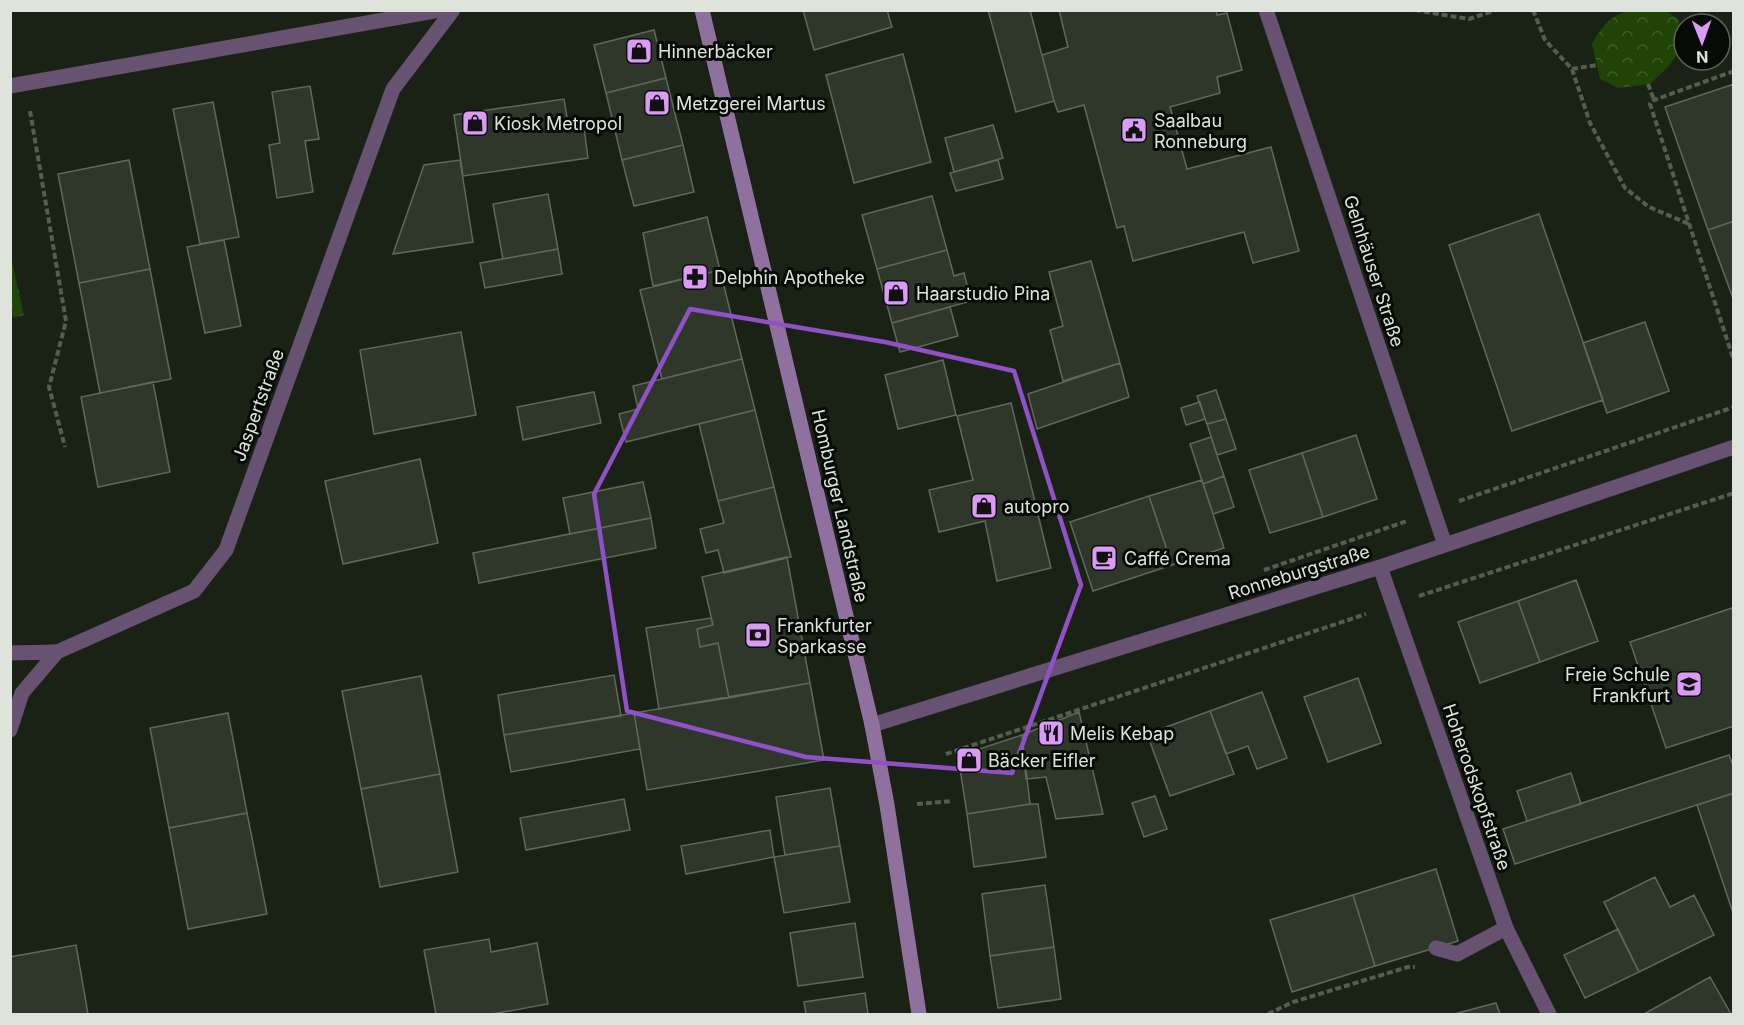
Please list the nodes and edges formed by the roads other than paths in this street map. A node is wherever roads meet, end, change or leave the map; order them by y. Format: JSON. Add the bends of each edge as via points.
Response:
{"nodes":[{"id":1,"x":440,"y":10,"type":"edge"},
{"id":2,"x":453,"y":10,"type":"edge"},
{"id":3,"x":702,"y":10,"type":"edge"},
{"id":4,"x":1266,"y":10,"type":"edge"},
{"id":5,"x":18,"y":85,"type":"edge"},
{"id":6,"x":1734,"y":447,"type":"edge"},
{"id":7,"x":1445,"y":544,"type":"junction"},
{"id":8,"x":1380,"y":567,"type":"junction"},
{"id":9,"x":57,"y":652,"type":"junction"},
{"id":10,"x":10,"y":653,"type":"edge"},
{"id":11,"x":872,"y":725,"type":"junction"},
{"id":12,"x":10,"y":730,"type":"edge"},
{"id":13,"x":1506,"y":928,"type":"junction"},
{"id":14,"x":1436,"y":948,"type":"dead end"},
{"id":15,"x":919,"y":1014,"type":"edge"},
{"id":16,"x":1550,"y":1014,"type":"edge"}],
"edges":[{"from":1,"to":5,"type":"street"},
{"from":2,"to":9,"type":"street","name":"Jaspertstraße","via":[[393,89],[226,549],[194,591]]},
{"from":3,"to":11,"type":"street","name":"Homburger Landstraße"},
{"from":4,"to":7,"type":"street","name":"Gelnhäuser Straße"},
{"from":6,"to":7,"type":"street","name":"Ronneburgstraße"},
{"from":7,"to":8,"type":"street","name":"Ronneburgstraße"},
{"from":8,"to":11,"type":"street","name":"Ronneburgstraße"},
{"from":8,"to":13,"type":"street","name":"Hoherodskopfstraße"},
{"from":9,"to":10,"type":"street"},
{"from":9,"to":12,"type":"street","name":"Jaspertstraße","via":[[22,693]]},
{"from":11,"to":15,"type":"street","name":"Homburger Landstraße"},
{"from":13,"to":14,"type":"street","via":[[1457,954]]},
{"from":13,"to":16,"type":"street","name":"Hoherodskopfstraße"}]}
